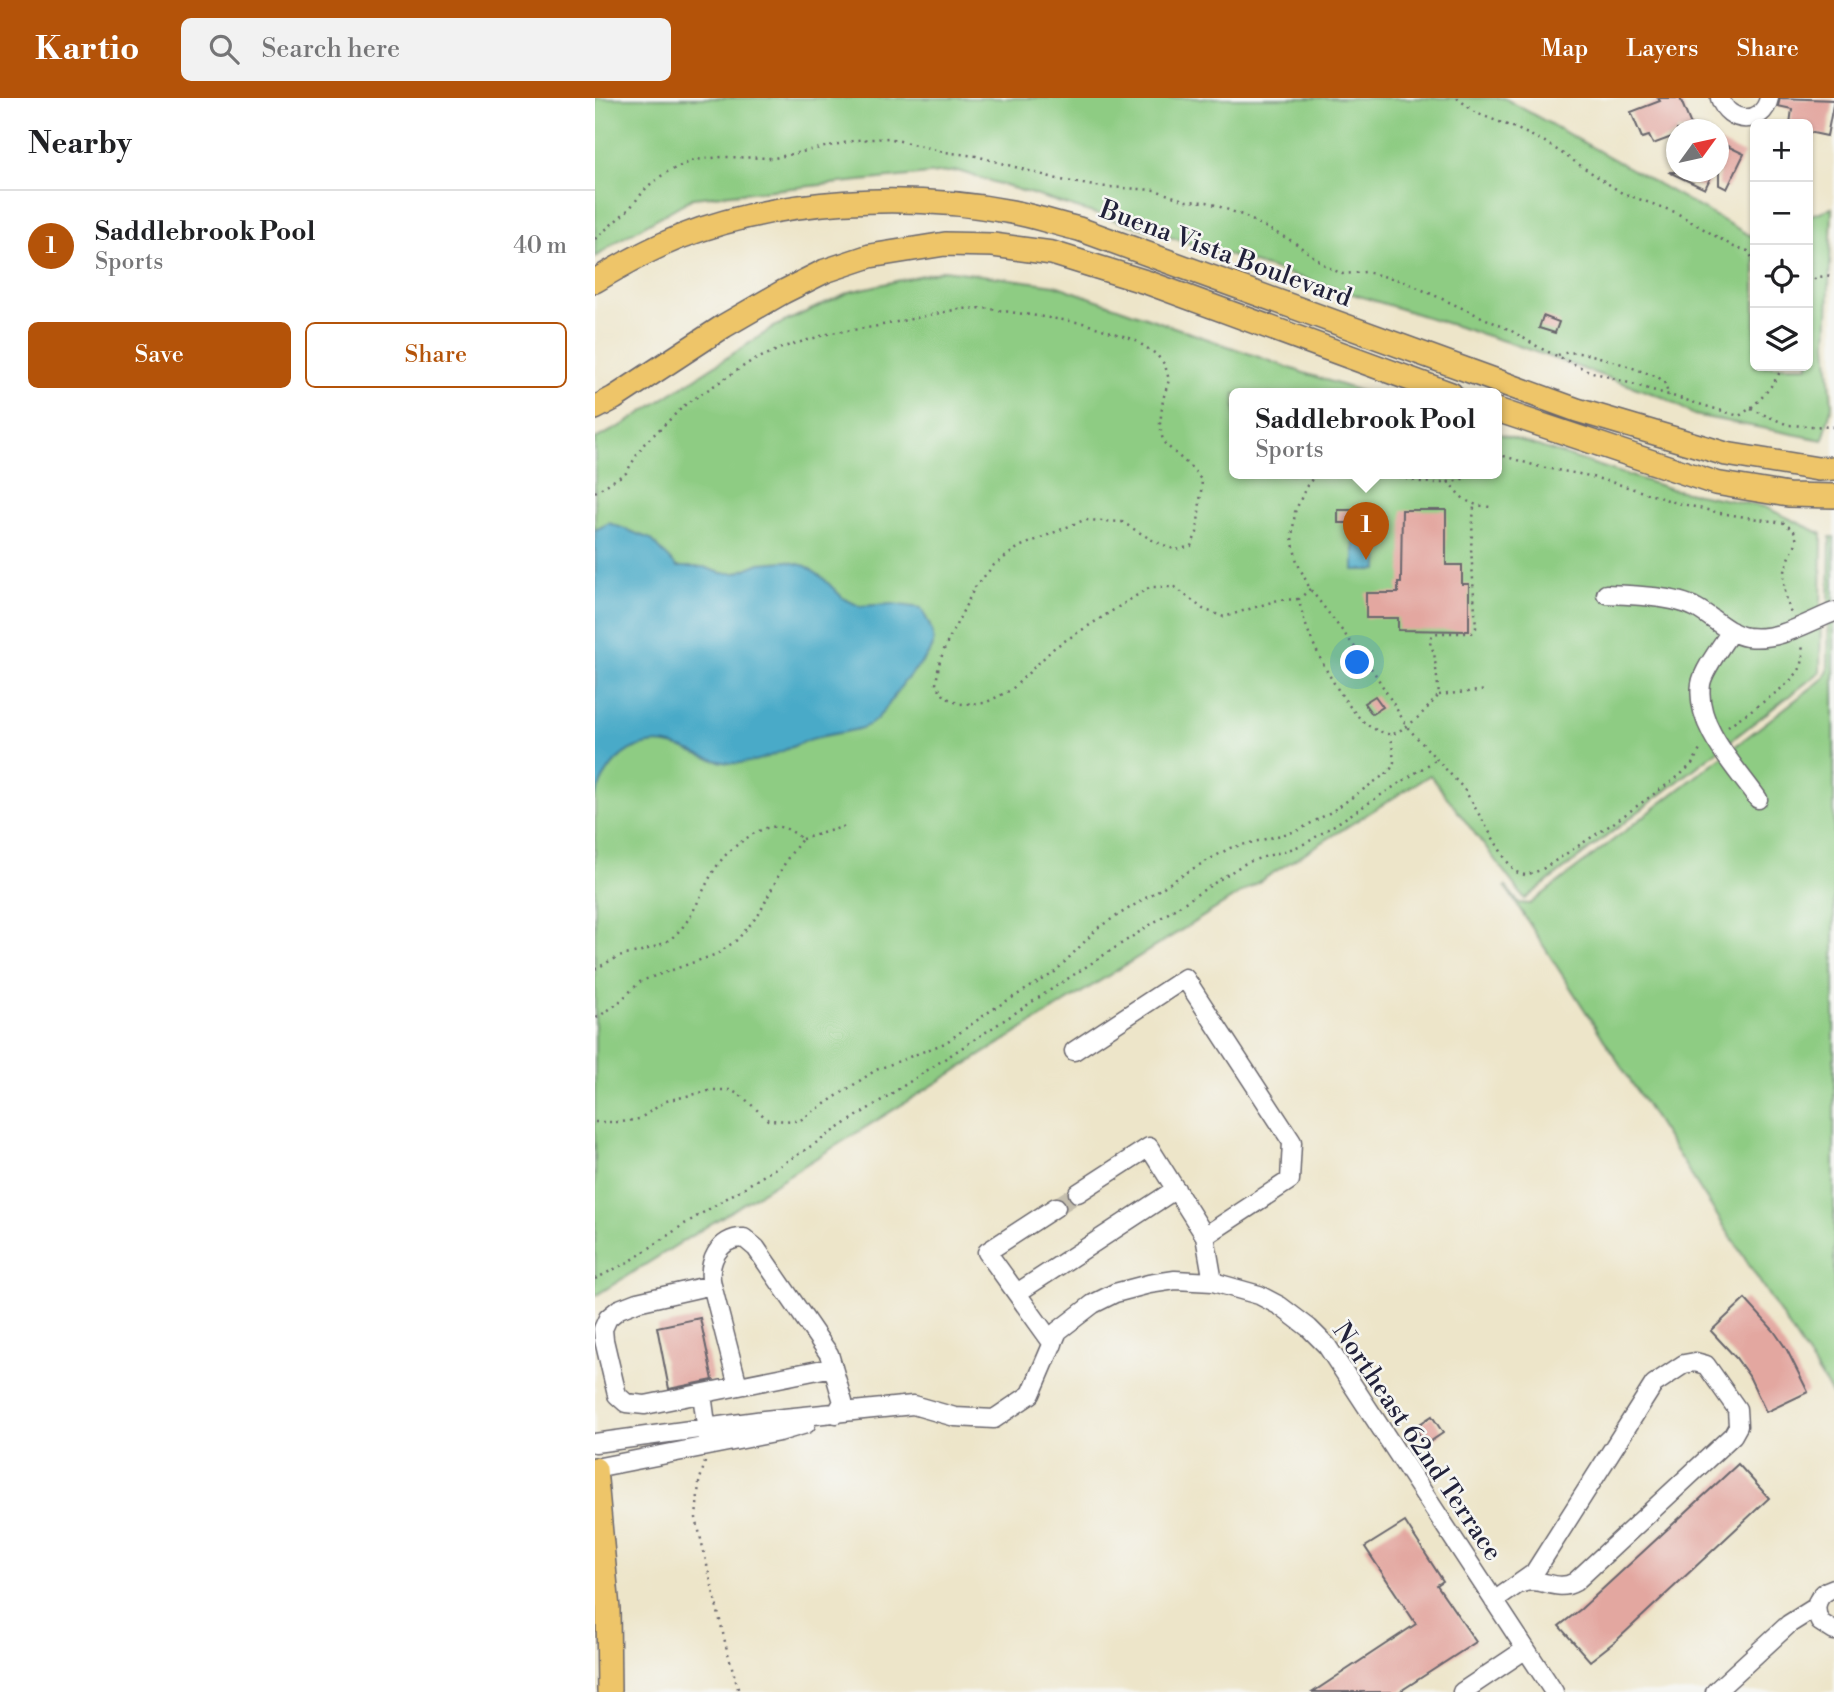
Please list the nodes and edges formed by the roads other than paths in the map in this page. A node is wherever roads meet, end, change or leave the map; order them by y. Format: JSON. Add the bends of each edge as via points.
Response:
{"nodes":[{"id":1,"x":1720,"y":98,"type":"edge"},
{"id":2,"x":1769,"y":98,"type":"edge"},
{"id":3,"x":595,"y":281,"type":"edge"},
{"id":4,"x":1435,"y":388,"type":"edge"},
{"id":5,"x":595,"y":408,"type":"edge"},
{"id":6,"x":1502,"y":412,"type":"edge"},
{"id":7,"x":1834,"y":468,"type":"edge"},
{"id":8,"x":1834,"y":496,"type":"edge"},
{"id":9,"x":1607,"y":594,"type":"dead end"},
{"id":10,"x":1834,"y":612,"type":"edge"},
{"id":11,"x":1731,"y":631,"type":"junction"},
{"id":12,"x":1758,"y":800,"type":"dead end"},
{"id":13,"x":1074,"y":1051,"type":"dead end"},
{"id":14,"x":1176,"y":1189,"type":"junction"},
{"id":15,"x":1078,"y":1193,"type":"tunnel mouth"},
{"id":16,"x":1056,"y":1207,"type":"tunnel mouth"},
{"id":17,"x":1205,"y":1236,"type":"junction"},
{"id":18,"x":1213,"y":1282,"type":"junction"},
{"id":19,"x":712,"y":1285,"type":"junction"},
{"id":20,"x":1017,"y":1293,"type":"junction"},
{"id":21,"x":1053,"y":1344,"type":"junction"},
{"id":22,"x":832,"y":1367,"type":"junction"},
{"id":23,"x":738,"y":1386,"type":"junction"},
{"id":24,"x":702,"y":1394,"type":"junction"},
{"id":25,"x":836,"y":1414,"type":"junction"},
{"id":26,"x":708,"y":1437,"type":"junction"},
{"id":27,"x":595,"y":1443,"type":"edge"},
{"id":28,"x":595,"y":1468,"type":"edge"},
{"id":29,"x":599,"y":1522,"type":"edge"},
{"id":30,"x":1522,"y":1583,"type":"junction"},
{"id":31,"x":1834,"y":1588,"type":"edge"},
{"id":32,"x":1494,"y":1601,"type":"junction"},
{"id":33,"x":1816,"y":1607,"type":"junction"},
{"id":34,"x":1834,"y":1631,"type":"edge"},
{"id":35,"x":1527,"y":1649,"type":"junction"},
{"id":36,"x":609,"y":1692,"type":"edge"},
{"id":37,"x":1462,"y":1692,"type":"edge"},
{"id":38,"x":1554,"y":1692,"type":"edge"},
{"id":39,"x":1715,"y":1692,"type":"edge"}],
"edges":[{"from":1,"to":2,"type":"street","via":[[1728,112],[1742,119],[1758,116]]},
{"from":3,"to":7,"type":"main road","name":"Buena Vista Boulevard","via":[[681,236],[796,207],[927,202],[1011,212],[1079,229],[1577,410],[1726,454]]},
{"from":4,"to":5,"type":"main road","name":"Buena Vista Boulevard","via":[[1149,283],[1052,253],[945,244],[870,256],[825,271],[724,326]]},
{"from":6,"to":8,"type":"main road","via":[[1715,483],[1788,495]]},
{"from":9,"to":11,"type":"street","via":[[1650,596],[1694,606]]},
{"from":10,"to":11,"type":"street","via":[[1797,630],[1766,637]]},
{"from":11,"to":12,"type":"street","via":[[1701,681],[1702,707],[1714,737]]},
{"from":13,"to":17,"type":"street","via":[[1185,978],[1292,1142],[1290,1180]]},
{"from":14,"to":15,"type":"street","via":[[1149,1147]]},
{"from":14,"to":17,"type":"street"},
{"from":14,"to":20,"type":"street"},
{"from":16,"to":20,"type":"street","via":[[988,1252]]},
{"from":17,"to":18,"type":"street"},
{"from":18,"to":21,"type":"street","name":"Northeast 62nd Terrace","via":[[1175,1280],[1115,1293],[1058,1331]]},
{"from":18,"to":32,"type":"street","name":"Northeast 62nd Terrace","via":[[1280,1306],[1327,1346]]},
{"from":19,"to":22,"type":"street","via":[[713,1258],[723,1245],[744,1238],[756,1248],[829,1354]]},
{"from":19,"to":23,"type":"street"},
{"from":19,"to":24,"type":"street","via":[[619,1309],[603,1329],[617,1395],[626,1404]]},
{"from":20,"to":21,"type":"street"},
{"from":21,"to":25,"type":"street","name":"Northeast 62nd Terrace","via":[[1031,1394],[994,1419],[955,1417],[913,1405]]},
{"from":22,"to":23,"type":"street"},
{"from":22,"to":25,"type":"street","via":[[843,1402]]},
{"from":23,"to":24,"type":"street"},
{"from":24,"to":26,"type":"street"},
{"from":25,"to":26,"type":"street","name":"Northeast 62nd Terrace","via":[[764,1420]]},
{"from":26,"to":27,"type":"street","name":"Northeast 62nd Terrace"},
{"from":26,"to":28,"type":"street","name":"Northeast 62nd Terrace"},
{"from":28,"to":29,"type":"main road"},
{"from":29,"to":36,"type":"main road","via":[[608,1609]]},
{"from":30,"to":30,"type":"street","via":[[1538,1580],[1561,1587],[1575,1582],[1733,1435],[1738,1426],[1737,1409],[1710,1368],[1684,1364],[1649,1389],[1534,1573]]},
{"from":30,"to":32,"type":"street"},
{"from":31,"to":33,"type":"street","via":[[1824,1591]]},
{"from":32,"to":35,"type":"street","name":"Northeast 62nd Terrace"},
{"from":33,"to":34,"type":"street","via":[[1820,1622]]},
{"from":33,"to":39,"type":"street","via":[[1789,1625]]},
{"from":35,"to":37,"type":"street"},
{"from":35,"to":38,"type":"street","name":"Northeast 62nd Terrace"}]}
